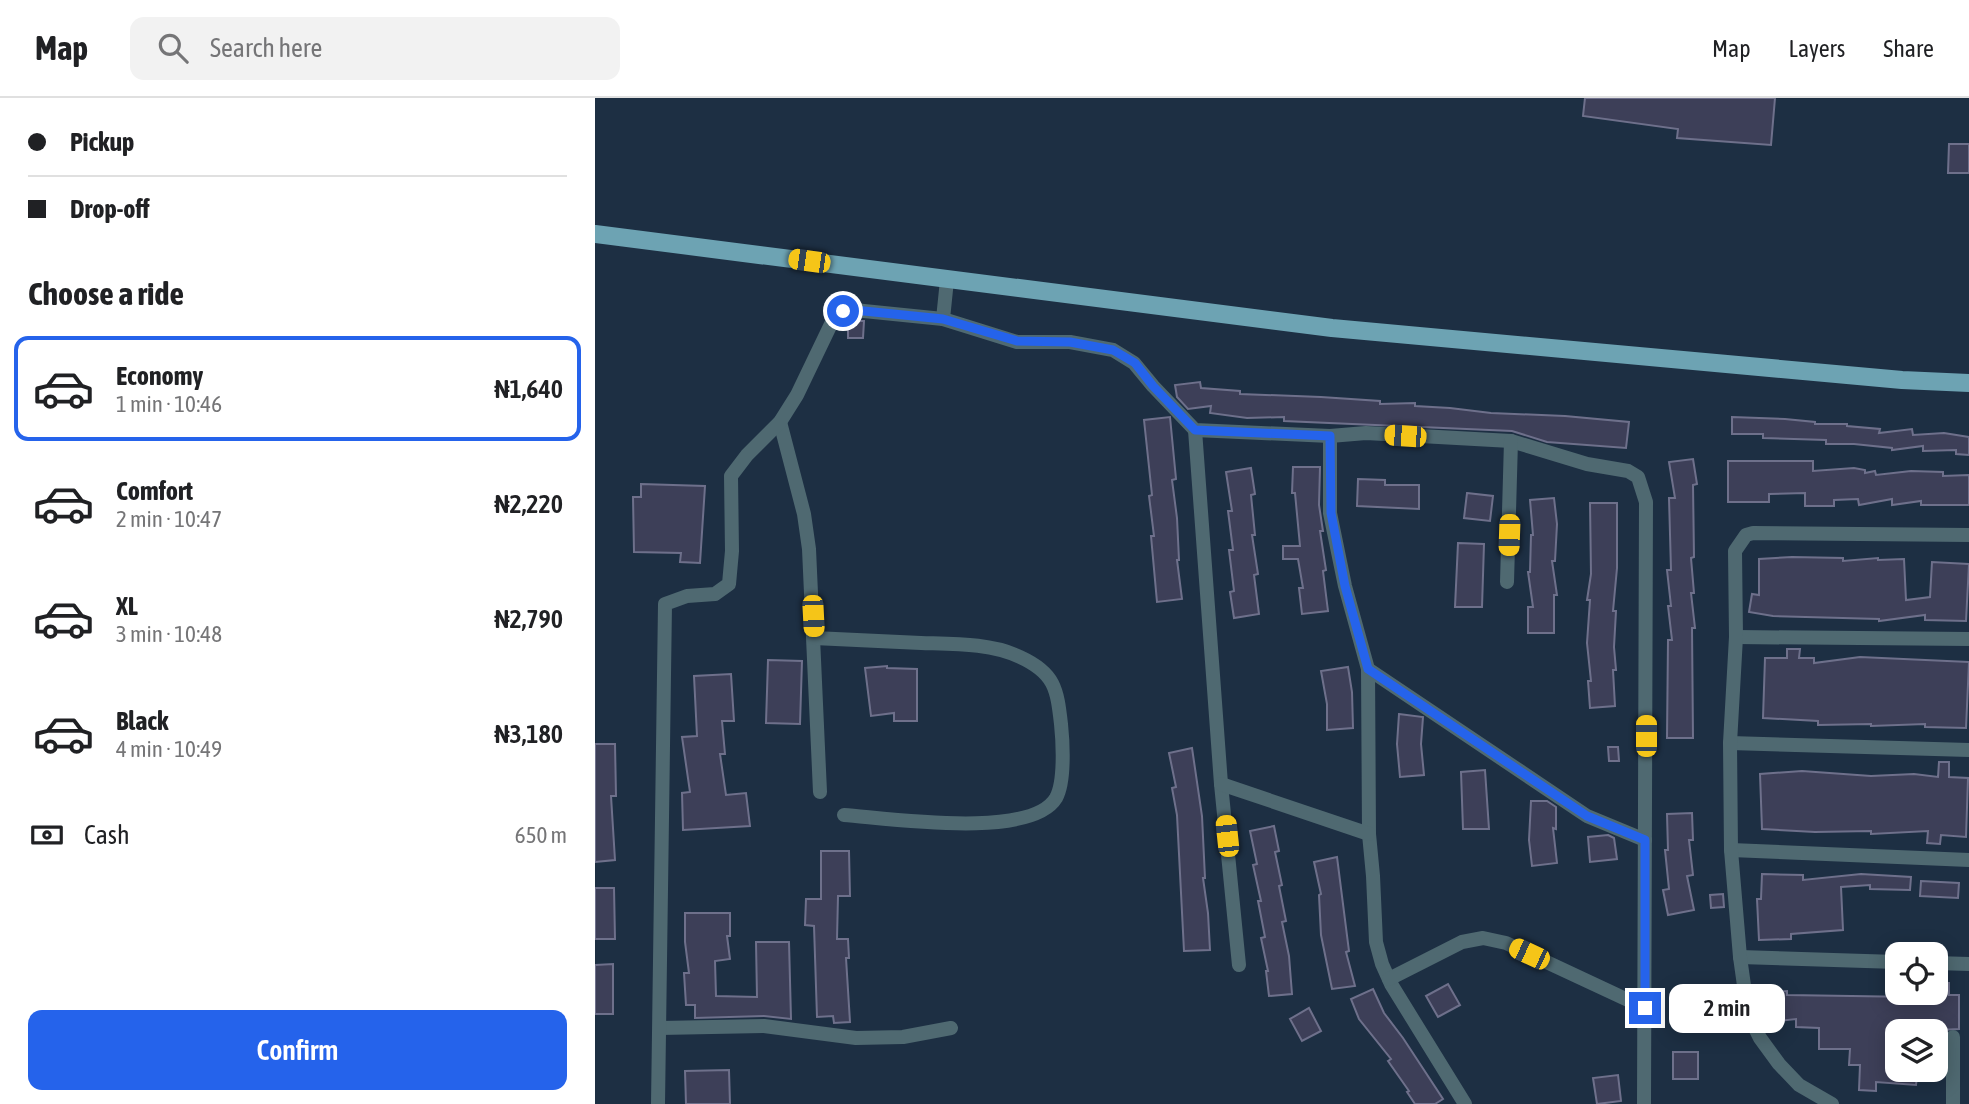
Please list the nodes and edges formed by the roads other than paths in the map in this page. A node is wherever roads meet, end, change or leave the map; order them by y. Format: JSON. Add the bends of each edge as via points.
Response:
{"nodes":[{"id":1,"x":595,"y":234,"type":"edge"},
{"id":2,"x":947,"y":280,"type":"junction"},
{"id":3,"x":943,"y":319,"type":"junction"},
{"id":4,"x":1969,"y":383,"type":"edge"},
{"id":5,"x":780,"y":422,"type":"junction"},
{"id":6,"x":1195,"y":430,"type":"junction"},
{"id":7,"x":1330,"y":436,"type":"junction"},
{"id":8,"x":1511,"y":441,"type":"junction"},
{"id":9,"x":1969,"y":535,"type":"edge"},
{"id":10,"x":1507,"y":582,"type":"dead end"},
{"id":11,"x":1736,"y":637,"type":"junction"},
{"id":12,"x":814,"y":638,"type":"junction"},
{"id":13,"x":1969,"y":639,"type":"edge"},
{"id":14,"x":1368,"y":669,"type":"junction"},
{"id":15,"x":1730,"y":743,"type":"junction"},
{"id":16,"x":1969,"y":750,"type":"edge"},
{"id":17,"x":1221,"y":784,"type":"junction"},
{"id":18,"x":820,"y":792,"type":"dead end"},
{"id":19,"x":844,"y":815,"type":"dead end"},
{"id":20,"x":1369,"y":834,"type":"junction"},
{"id":21,"x":1645,"y":840,"type":"junction"},
{"id":22,"x":1731,"y":850,"type":"junction"},
{"id":23,"x":1969,"y":859,"type":"edge"},
{"id":24,"x":1740,"y":957,"type":"junction"},
{"id":25,"x":1885,"y":962,"type":"edge"},
{"id":26,"x":1948,"y":963,"type":"edge"},
{"id":27,"x":1969,"y":964,"type":"edge"},
{"id":28,"x":1240,"y":965,"type":"dead end"},
{"id":29,"x":1389,"y":979,"type":"junction"},
{"id":30,"x":1645,"y":1008,"type":"junction"},
{"id":31,"x":660,"y":1028,"type":"junction"},
{"id":32,"x":951,"y":1028,"type":"dead end"},
{"id":33,"x":1953,"y":1037,"type":"dead end"},
{"id":34,"x":658,"y":1104,"type":"edge"},
{"id":35,"x":1465,"y":1104,"type":"edge"},
{"id":36,"x":1644,"y":1104,"type":"edge"},
{"id":37,"x":1832,"y":1104,"type":"edge"},
{"id":38,"x":1953,"y":1104,"type":"edge"}],
"edges":[{"from":1,"to":2,"type":"main road"},
{"from":2,"to":3,"type":"street"},
{"from":2,"to":4,"type":"main road","via":[[1332,328]]},
{"from":3,"to":5,"type":"street","via":[[843,311],[833,320]]},
{"from":3,"to":6,"type":"street","via":[[1017,341],[1070,342],[1113,350],[1135,363]]},
{"from":5,"to":12,"type":"street","via":[[810,549]]},
{"from":5,"to":31,"type":"street","via":[[731,476],[729,584],[715,594],[687,596],[665,604]]},
{"from":6,"to":7,"type":"street"},
{"from":6,"to":17,"type":"street"},
{"from":7,"to":8,"type":"street","via":[[1366,433]]},
{"from":7,"to":14,"type":"street","via":[[1331,513]]},
{"from":8,"to":10,"type":"street"},
{"from":8,"to":21,"type":"street","via":[[1628,471],[1638,477],[1644,490]]},
{"from":9,"to":11,"type":"street","via":[[1746,535],[1735,551]]},
{"from":11,"to":13,"type":"street"},
{"from":11,"to":15,"type":"street"},
{"from":12,"to":18,"type":"street"},
{"from":12,"to":19,"type":"street","via":[[991,648],[1019,656],[1047,673],[1058,691],[1061,783],[1055,799],[1041,811],[986,824]]},
{"from":14,"to":20,"type":"street"},
{"from":14,"to":21,"type":"street","via":[[1587,816]]},
{"from":15,"to":16,"type":"street"},
{"from":15,"to":22,"type":"street"},
{"from":17,"to":20,"type":"street"},
{"from":17,"to":28,"type":"street"},
{"from":20,"to":29,"type":"street","via":[[1375,942]]},
{"from":21,"to":30,"type":"street"},
{"from":22,"to":23,"type":"street"},
{"from":22,"to":24,"type":"street"},
{"from":24,"to":25,"type":"street"},
{"from":24,"to":37,"type":"street","via":[[1748,1014],[1760,1038],[1799,1085]]},
{"from":26,"to":27,"type":"street"},
{"from":29,"to":30,"type":"street","via":[[1462,942],[1483,938],[1506,943]]},
{"from":29,"to":35,"type":"street"},
{"from":30,"to":36,"type":"street"},
{"from":31,"to":32,"type":"street","via":[[764,1026],[856,1038],[903,1037]]},
{"from":31,"to":34,"type":"street"},
{"from":33,"to":38,"type":"street"}]}
